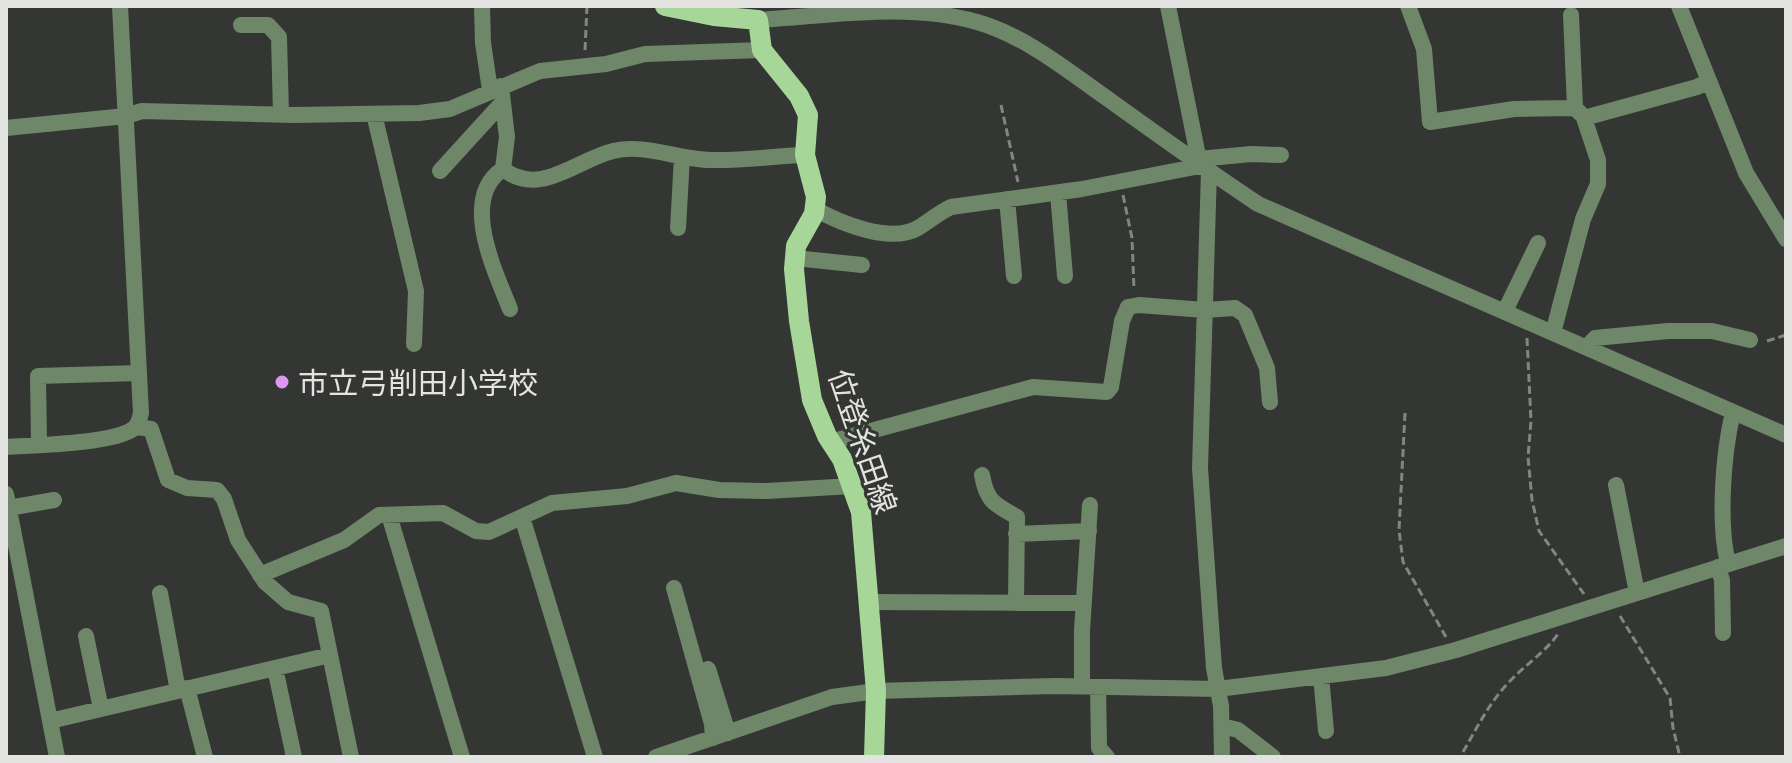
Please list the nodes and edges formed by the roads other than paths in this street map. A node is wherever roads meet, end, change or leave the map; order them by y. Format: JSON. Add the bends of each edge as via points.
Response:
{"nodes":[{"id":1,"x":120,"y":6,"type":"edge"},
{"id":2,"x":482,"y":6,"type":"edge"},
{"id":3,"x":665,"y":6,"type":"edge"},
{"id":4,"x":1168,"y":6,"type":"edge"},
{"id":5,"x":1408,"y":6,"type":"edge"},
{"id":6,"x":1679,"y":6,"type":"edge"},
{"id":7,"x":1571,"y":15,"type":"dead end"},
{"id":8,"x":758,"y":20,"type":"junction"},
{"id":9,"x":241,"y":25,"type":"dead end"},
{"id":10,"x":762,"y":50,"type":"junction"},
{"id":11,"x":1709,"y":81,"type":"junction"},
{"id":12,"x":498,"y":93,"type":"junction"},
{"id":13,"x":1580,"y":113,"type":"junction"},
{"id":14,"x":281,"y":114,"type":"junction"},
{"id":15,"x":374,"y":114,"type":"junction"},
{"id":16,"x":126,"y":116,"type":"junction"},
{"id":17,"x":6,"y":128,"type":"edge"},
{"id":18,"x":805,"y":155,"type":"junction"},
{"id":19,"x":1281,"y":155,"type":"dead end"},
{"id":20,"x":682,"y":157,"type":"junction"},
{"id":21,"x":1203,"y":165,"type":"junction"},
{"id":22,"x":503,"y":169,"type":"junction"},
{"id":23,"x":440,"y":171,"type":"dead end"},
{"id":24,"x":1058,"y":193,"type":"junction"},
{"id":25,"x":1014,"y":199,"type":"junction"},
{"id":26,"x":815,"y":209,"type":"junction"},
{"id":27,"x":678,"y":228,"type":"dead end"},
{"id":28,"x":1786,"y":239,"type":"edge"},
{"id":29,"x":1538,"y":243,"type":"dead end"},
{"id":30,"x":795,"y":258,"type":"junction"},
{"id":31,"x":862,"y":265,"type":"dead end"},
{"id":32,"x":1014,"y":276,"type":"dead end"},
{"id":33,"x":1065,"y":276,"type":"dead end"},
{"id":34,"x":510,"y":309,"type":"dead end"},
{"id":35,"x":1205,"y":310,"type":"junction"},
{"id":36,"x":1505,"y":311,"type":"junction"},
{"id":37,"x":1553,"y":333,"type":"junction"},
{"id":38,"x":1750,"y":340,"type":"road end"},
{"id":39,"x":414,"y":344,"type":"dead end"},
{"id":40,"x":1587,"y":347,"type":"junction"},
{"id":41,"x":138,"y":373,"type":"junction"},
{"id":42,"x":1270,"y":402,"type":"dead end"},
{"id":43,"x":1733,"y":412,"type":"junction"},
{"id":44,"x":137,"y":427,"type":"junction"},
{"id":45,"x":1786,"y":435,"type":"edge"},
{"id":46,"x":830,"y":442,"type":"junction"},
{"id":47,"x":39,"y":444,"type":"junction"},
{"id":48,"x":6,"y":447,"type":"edge"},
{"id":49,"x":982,"y":475,"type":"dead end"},
{"id":50,"x":1616,"y":485,"type":"dead end"},
{"id":51,"x":852,"y":486,"type":"junction"},
{"id":52,"x":54,"y":500,"type":"dead end"},
{"id":53,"x":7,"y":501,"type":"edge"},
{"id":54,"x":1090,"y":505,"type":"dead end"},
{"id":55,"x":389,"y":515,"type":"junction"},
{"id":56,"x":522,"y":517,"type":"junction"},
{"id":57,"x":1089,"y":531,"type":"junction"},
{"id":58,"x":1016,"y":534,"type":"junction"},
{"id":59,"x":1786,"y":546,"type":"edge"},
{"id":60,"x":1723,"y":566,"type":"junction"},
{"id":61,"x":260,"y":575,"type":"junction"},
{"id":62,"x":674,"y":588,"type":"dead end"},
{"id":63,"x":160,"y":593,"type":"dead end"},
{"id":64,"x":1637,"y":593,"type":"junction"},
{"id":65,"x":870,"y":602,"type":"junction"},
{"id":66,"x":1016,"y":603,"type":"junction"},
{"id":67,"x":1084,"y":603,"type":"junction"},
{"id":68,"x":1723,"y":633,"type":"dead end"},
{"id":69,"x":86,"y":636,"type":"dead end"},
{"id":70,"x":330,"y":655,"type":"junction"},
{"id":71,"x":275,"y":668,"type":"junction"},
{"id":72,"x":708,"y":669,"type":"dead end"},
{"id":73,"x":1321,"y":676,"type":"junction"},
{"id":74,"x":1090,"y":687,"type":"junction"},
{"id":75,"x":1218,"y":689,"type":"junction"},
{"id":76,"x":183,"y":690,"type":"junction"},
{"id":77,"x":876,"y":691,"type":"junction"},
{"id":78,"x":101,"y":709,"type":"junction"},
{"id":79,"x":50,"y":721,"type":"junction"},
{"id":80,"x":1222,"y":726,"type":"junction"},
{"id":81,"x":1326,"y":731,"type":"dead end"},
{"id":82,"x":721,"y":735,"type":"junction"},
{"id":83,"x":57,"y":757,"type":"edge"},
{"id":84,"x":205,"y":757,"type":"edge"},
{"id":85,"x":294,"y":757,"type":"edge"},
{"id":86,"x":351,"y":757,"type":"edge"},
{"id":87,"x":462,"y":757,"type":"edge"},
{"id":88,"x":595,"y":757,"type":"edge"},
{"id":89,"x":656,"y":757,"type":"edge"},
{"id":90,"x":874,"y":757,"type":"edge"},
{"id":91,"x":1107,"y":757,"type":"edge"},
{"id":92,"x":1222,"y":757,"type":"edge"},
{"id":93,"x":1273,"y":757,"type":"edge"}],
"edges":[{"from":1,"to":16,"type":"street"},
{"from":2,"to":12,"type":"street","via":[[483,43]]},
{"from":3,"to":8,"type":"main road"},
{"from":4,"to":21,"type":"street"},
{"from":5,"to":13,"type":"street","via":[[1424,49],[1430,122],[1514,109]]},
{"from":6,"to":11,"type":"street"},
{"from":7,"to":13,"type":"street"},
{"from":8,"to":10,"type":"main road"},
{"from":8,"to":21,"type":"street","via":[[906,11],[977,22],[1051,58]]},
{"from":9,"to":14,"type":"street","via":[[268,25],[279,37]]},
{"from":10,"to":12,"type":"street","via":[[645,54],[540,71]]},
{"from":10,"to":18,"type":"main road","via":[[808,115]]},
{"from":11,"to":13,"type":"street"},
{"from":11,"to":28,"type":"street","via":[[1746,173]]},
{"from":12,"to":15,"type":"street","via":[[450,109]]},
{"from":12,"to":22,"type":"street","via":[[507,137]]},
{"from":12,"to":23,"type":"street"},
{"from":13,"to":37,"type":"street","via":[[1598,160],[1598,184],[1583,219]]},
{"from":14,"to":15,"type":"street"},
{"from":14,"to":16,"type":"street","via":[[142,111]]},
{"from":15,"to":39,"type":"street","via":[[416,291]]},
{"from":16,"to":17,"type":"street"},
{"from":16,"to":41,"type":"street"},
{"from":18,"to":20,"type":"street"},
{"from":18,"to":26,"type":"main road"},
{"from":19,"to":21,"type":"street","via":[[1251,154]]},
{"from":20,"to":22,"type":"street","via":[[629,148],[539,181],[523,181]]},
{"from":20,"to":27,"type":"street"},
{"from":21,"to":24,"type":"street"},
{"from":21,"to":35,"type":"street"},
{"from":21,"to":36,"type":"street","via":[[1258,204]]},
{"from":22,"to":34,"type":"street","via":[[486,188],[481,218]]},
{"from":24,"to":25,"type":"street"},
{"from":24,"to":33,"type":"street"},
{"from":25,"to":26,"type":"street","via":[[951,207],[904,233],[835,221]]},
{"from":25,"to":32,"type":"street"},
{"from":26,"to":30,"type":"main road","name":"位登糸田線"},
{"from":29,"to":36,"type":"street"},
{"from":30,"to":31,"type":"street"},
{"from":30,"to":46,"type":"main road","name":"位登糸田線","via":[[812,400]]},
{"from":35,"to":42,"type":"street","via":[[1235,308],[1245,315],[1267,368]]},
{"from":35,"to":46,"type":"street","via":[[1128,307],[1107,392],[1033,387]]},
{"from":35,"to":75,"type":"street","via":[[1200,468]]},
{"from":36,"to":37,"type":"street"},
{"from":37,"to":40,"type":"street"},
{"from":38,"to":40,"type":"street","via":[[1712,331],[1668,331],[1595,338]]},
{"from":40,"to":43,"type":"street"},
{"from":41,"to":44,"type":"street"},
{"from":41,"to":47,"type":"street","via":[[38,376]]},
{"from":43,"to":45,"type":"street"},
{"from":43,"to":60,"type":"street","via":[[1725,461]]},
{"from":44,"to":47,"type":"street","via":[[125,434]]},
{"from":44,"to":61,"type":"street","via":[[151,429],[168,480],[187,488],[217,490]]},
{"from":46,"to":51,"type":"main road","name":"位登糸田線"},
{"from":47,"to":48,"type":"street"},
{"from":49,"to":58,"type":"street","via":[[992,503],[1017,517]]},
{"from":50,"to":64,"type":"street"},
{"from":51,"to":56,"type":"street","via":[[767,491],[676,483],[627,496],[552,503]]},
{"from":51,"to":65,"type":"main road","name":"位登糸田線","via":[[861,512]]},
{"from":52,"to":53,"type":"street"},
{"from":53,"to":79,"type":"street"},
{"from":54,"to":57,"type":"street"},
{"from":55,"to":56,"type":"street","via":[[443,513],[476,531],[489,532]]},
{"from":55,"to":61,"type":"street","via":[[379,515],[344,540]]},
{"from":55,"to":87,"type":"street"},
{"from":56,"to":88,"type":"street"},
{"from":57,"to":58,"type":"street"},
{"from":57,"to":67,"type":"street"},
{"from":58,"to":66,"type":"street"},
{"from":59,"to":60,"type":"street"},
{"from":60,"to":64,"type":"street"},
{"from":60,"to":68,"type":"street"},
{"from":61,"to":70,"type":"street","via":[[288,602],[321,611]]},
{"from":62,"to":82,"type":"street","via":[[712,724]]},
{"from":63,"to":76,"type":"street"},
{"from":64,"to":73,"type":"street","via":[[1456,650],[1386,668]]},
{"from":65,"to":66,"type":"street"},
{"from":65,"to":77,"type":"main road","name":"位登糸田線"},
{"from":66,"to":67,"type":"street"},
{"from":67,"to":74,"type":"street"},
{"from":69,"to":78,"type":"street"},
{"from":70,"to":71,"type":"street"},
{"from":70,"to":86,"type":"street"},
{"from":71,"to":76,"type":"street"},
{"from":71,"to":85,"type":"street"},
{"from":72,"to":82,"type":"street"},
{"from":73,"to":75,"type":"street"},
{"from":73,"to":81,"type":"street"},
{"from":74,"to":75,"type":"street"},
{"from":74,"to":77,"type":"street"},
{"from":74,"to":91,"type":"street","via":[[1099,748]]},
{"from":75,"to":80,"type":"street"},
{"from":76,"to":78,"type":"street"},
{"from":76,"to":84,"type":"street"},
{"from":77,"to":82,"type":"street","via":[[832,697]]},
{"from":77,"to":90,"type":"main road","name":"位登糸田線"},
{"from":78,"to":79,"type":"street"},
{"from":79,"to":83,"type":"street"},
{"from":80,"to":92,"type":"street"},
{"from":80,"to":93,"type":"street","via":[[1238,730]]},
{"from":82,"to":89,"type":"street"}]}
